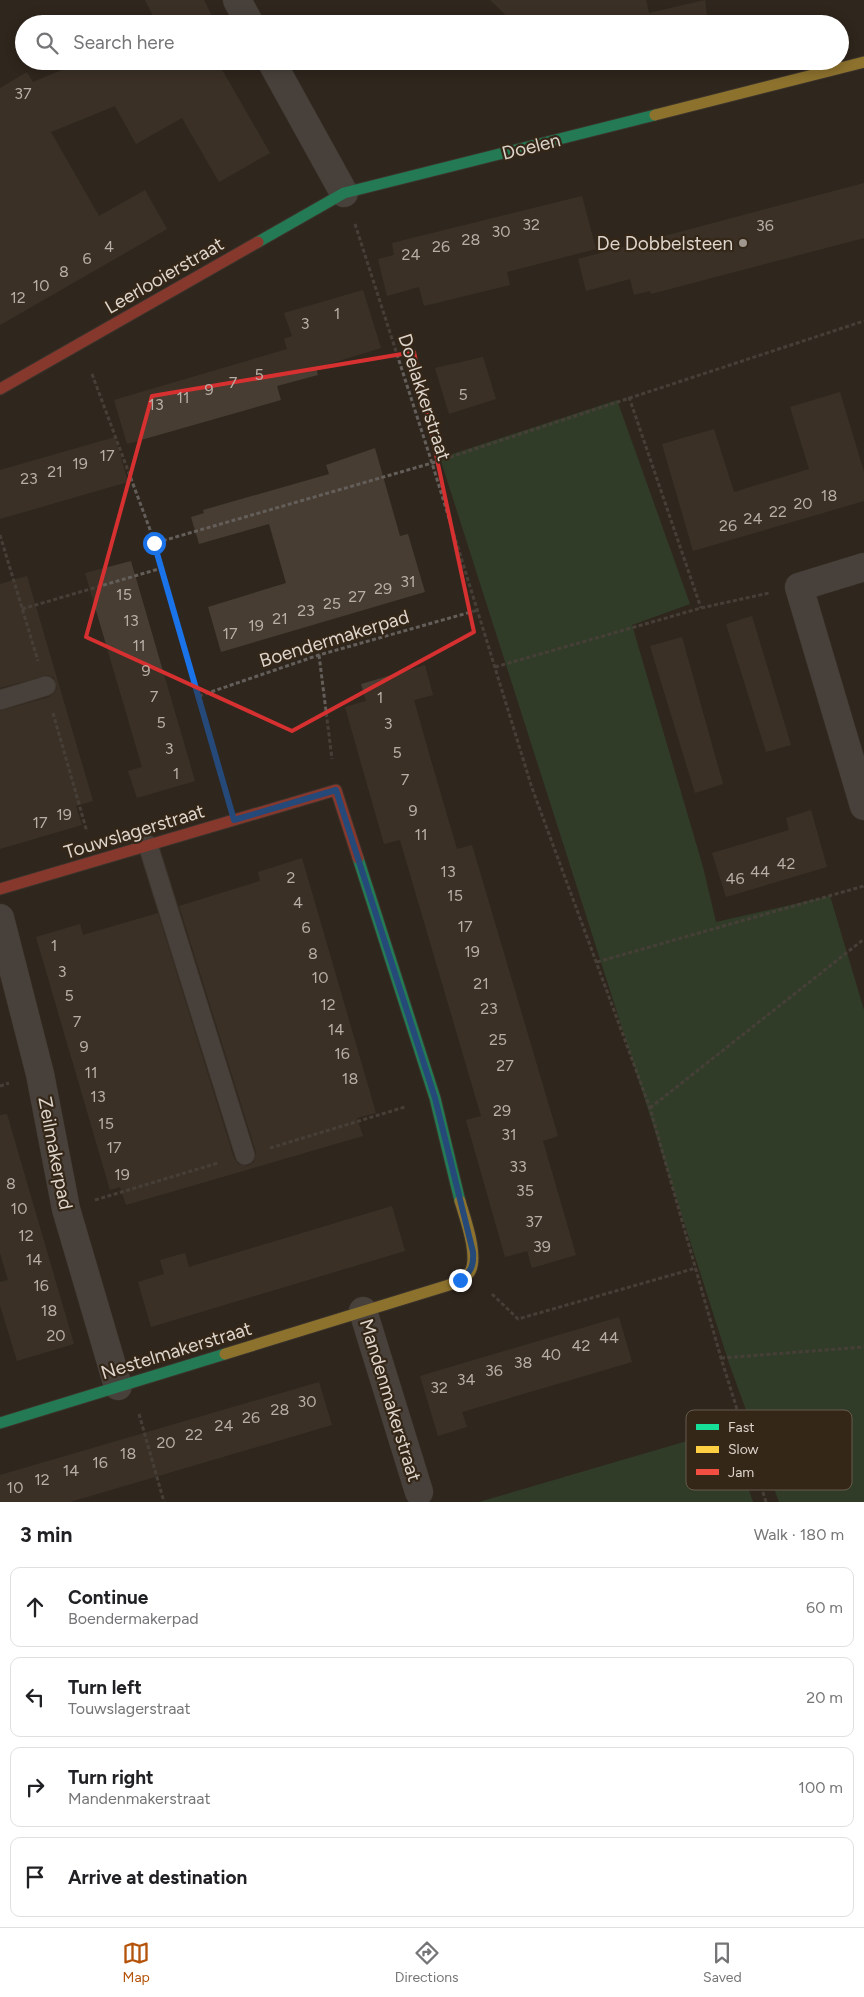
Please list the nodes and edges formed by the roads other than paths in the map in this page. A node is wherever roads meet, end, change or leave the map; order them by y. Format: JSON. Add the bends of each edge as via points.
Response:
{"nodes":[{"id":1,"x":237,"y":0,"type":"edge"},
{"id":2,"x":245,"y":15,"type":"edge"},
{"id":3,"x":864,"y":62,"type":"edge"},
{"id":4,"x":849,"y":66,"type":"edge"},
{"id":5,"x":276,"y":70,"type":"edge"},
{"id":6,"x":832,"y":70,"type":"edge"},
{"id":7,"x":344,"y":193,"type":"junction"},
{"id":8,"x":0,"y":389,"type":"edge"},
{"id":9,"x":864,"y":568,"type":"edge"},
{"id":10,"x":46,"y":686,"type":"dead end"},
{"id":11,"x":0,"y":700,"type":"edge"},
{"id":12,"x":864,"y":806,"type":"edge"},
{"id":13,"x":148,"y":845,"type":"junction"},
{"id":14,"x":0,"y":889,"type":"edge"},
{"id":15,"x":0,"y":918,"type":"edge"},
{"id":16,"x":245,"y":1155,"type":"dead end"},
{"id":17,"x":470,"y":1274,"type":"joint"},
{"id":18,"x":363,"y":1311,"type":"junction"},
{"id":19,"x":124,"y":1384,"type":"junction"},
{"id":20,"x":0,"y":1423,"type":"edge"},
{"id":21,"x":419,"y":1492,"type":"dead end"}],
"edges":[{"from":1,"to":2,"type":"street"},
{"from":3,"to":4,"type":"street","name":"Doelen"},
{"from":5,"to":7,"type":"street"},
{"from":6,"to":7,"type":"street","name":"Doelen"},
{"from":7,"to":8,"type":"street","name":"Leerlooierstraat"},
{"from":9,"to":12,"type":"street","via":[[799,587]]},
{"from":10,"to":11,"type":"lane"},
{"from":13,"to":14,"type":"street","name":"Touwslagerstraat"},
{"from":13,"to":16,"type":"lane"},
{"from":13,"to":17,"type":"street","name":"Touwslagerstraat","via":[[336,790],[435,1098],[473,1252]]},
{"from":15,"to":19,"type":"street","name":"Zeilmakerpad","via":[[40,1074],[66,1209]]},
{"from":17,"to":18,"type":"street","name":"Mandenmakerstraat","via":[[449,1285]]},
{"from":18,"to":19,"type":"street","name":"Nestelmakerstraat"},
{"from":18,"to":21,"type":"street","name":"Mandenmakerstraat"},
{"from":19,"to":20,"type":"street","name":"Nestelmakerstraat"}]}
